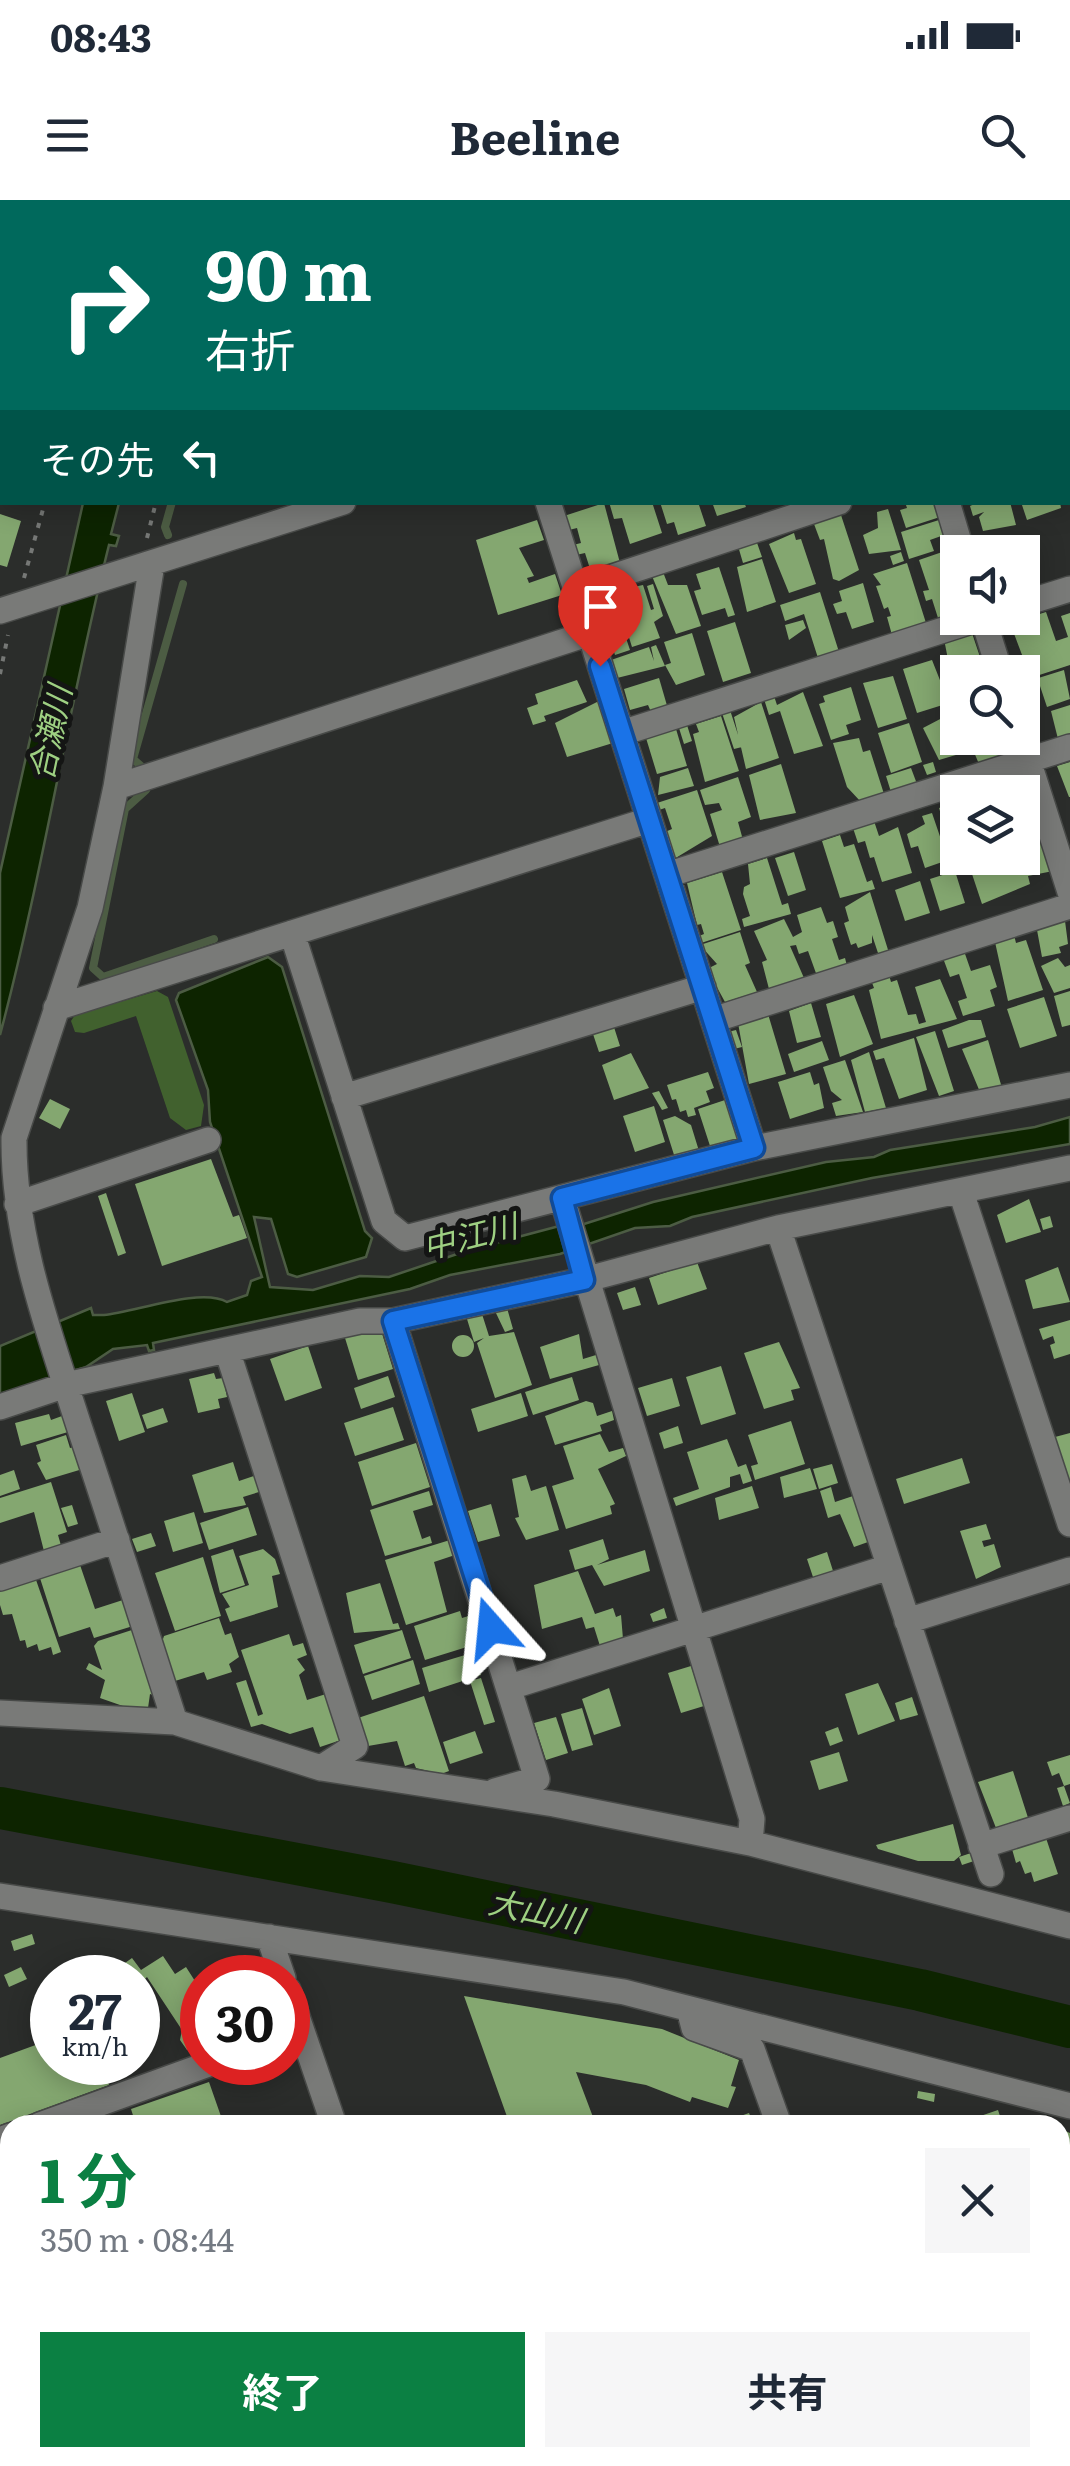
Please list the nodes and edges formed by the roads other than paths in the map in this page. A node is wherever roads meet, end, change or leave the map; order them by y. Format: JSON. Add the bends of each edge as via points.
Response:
{"nodes":[{"id":1,"x":334,"y":505,"type":"edge"},
{"id":2,"x":549,"y":505,"type":"edge"},
{"id":3,"x":830,"y":505,"type":"edge"},
{"id":4,"x":947,"y":505,"type":"edge"},
{"id":5,"x":957,"y":535,"type":"edge"},
{"id":6,"x":142,"y":567,"type":"junction"},
{"id":7,"x":1070,"y":588,"type":"edge"},
{"id":8,"x":576,"y":589,"type":"junction"},
{"id":9,"x":1040,"y":598,"type":"edge"},
{"id":10,"x":11,"y":608,"type":"edge"},
{"id":11,"x":940,"y":631,"type":"edge"},
{"id":12,"x":590,"y":633,"type":"junction"},
{"id":13,"x":622,"y":733,"type":"junction"},
{"id":14,"x":1070,"y":747,"type":"edge"},
{"id":15,"x":1040,"y":748,"type":"edge"},
{"id":16,"x":1007,"y":755,"type":"edge"},
{"id":17,"x":1026,"y":755,"type":"edge"},
{"id":18,"x":116,"y":787,"type":"junction"},
{"id":19,"x":649,"y":820,"type":"junction"},
{"id":20,"x":667,"y":875,"type":"junction"},
{"id":21,"x":1070,"y":892,"type":"edge"},
{"id":22,"x":1070,"y":906,"type":"edge"},
{"id":23,"x":292,"y":933,"type":"junction"},
{"id":24,"x":702,"y":987,"type":"junction"},
{"id":25,"x":56,"y":1008,"type":"junction"},
{"id":26,"x":713,"y":1020,"type":"junction"},
{"id":27,"x":1070,"y":1085,"type":"edge"},
{"id":28,"x":344,"y":1096,"type":"junction"},
{"id":29,"x":208,"y":1140,"type":"dead end"},
{"id":30,"x":754,"y":1148,"type":"junction"},
{"id":31,"x":1070,"y":1168,"type":"edge"},
{"id":32,"x":961,"y":1192,"type":"junction"},
{"id":33,"x":562,"y":1199,"type":"junction"},
{"id":34,"x":17,"y":1204,"type":"junction"},
{"id":35,"x":778,"y":1228,"type":"junction"},
{"id":36,"x":584,"y":1279,"type":"junction"},
{"id":37,"x":393,"y":1321,"type":"junction"},
{"id":38,"x":228,"y":1350,"type":"junction"},
{"id":39,"x":65,"y":1380,"type":"junction"},
{"id":40,"x":0,"y":1407,"type":"edge"},
{"id":41,"x":1070,"y":1524,"type":"edge"},
{"id":42,"x":116,"y":1540,"type":"junction"},
{"id":43,"x":889,"y":1567,"type":"junction"},
{"id":44,"x":1070,"y":1570,"type":"edge"},
{"id":45,"x":0,"y":1578,"type":"edge"},
{"id":46,"x":907,"y":1621,"type":"junction"},
{"id":47,"x":693,"y":1631,"type":"junction"},
{"id":48,"x":510,"y":1687,"type":"junction"},
{"id":49,"x":0,"y":1713,"type":"edge"},
{"id":50,"x":175,"y":1722,"type":"junction"},
{"id":51,"x":321,"y":1768,"type":"junction"},
{"id":52,"x":481,"y":1794,"type":"junction"},
{"id":53,"x":1070,"y":1818,"type":"edge"},
{"id":54,"x":750,"y":1843,"type":"junction"},
{"id":55,"x":981,"y":1846,"type":"junction"},
{"id":56,"x":991,"y":1874,"type":"dead end"},
{"id":57,"x":0,"y":1896,"type":"edge"},
{"id":58,"x":1070,"y":1926,"type":"edge"},
{"id":59,"x":269,"y":1938,"type":"junction"},
{"id":60,"x":275,"y":1955,"type":"edge"},
{"id":61,"x":689,"y":2010,"type":"junction"},
{"id":62,"x":310,"y":2069,"type":"edge"},
{"id":63,"x":180,"y":2074,"type":"edge"},
{"id":64,"x":1070,"y":2106,"type":"edge"},
{"id":65,"x":68,"y":2115,"type":"edge"},
{"id":66,"x":330,"y":2115,"type":"edge"},
{"id":67,"x":776,"y":2115,"type":"edge"}],
"edges":[{"from":1,"to":6,"type":"street"},
{"from":2,"to":8,"type":"street"},
{"from":3,"to":8,"type":"street"},
{"from":4,"to":5,"type":"street"},
{"from":6,"to":10,"type":"street"},
{"from":6,"to":18,"type":"street"},
{"from":7,"to":9,"type":"street"},
{"from":8,"to":12,"type":"street"},
{"from":11,"to":13,"type":"street"},
{"from":12,"to":13,"type":"street"},
{"from":12,"to":18,"type":"street"},
{"from":13,"to":19,"type":"street"},
{"from":14,"to":15,"type":"street"},
{"from":16,"to":20,"type":"street"},
{"from":17,"to":21,"type":"street"},
{"from":18,"to":25,"type":"street","via":[[90,908]]},
{"from":19,"to":20,"type":"street"},
{"from":19,"to":23,"type":"street"},
{"from":20,"to":24,"type":"street"},
{"from":22,"to":26,"type":"street"},
{"from":23,"to":25,"type":"street"},
{"from":23,"to":28,"type":"street"},
{"from":24,"to":26,"type":"street"},
{"from":24,"to":28,"type":"street"},
{"from":25,"to":34,"type":"street","via":[[14,1138]]},
{"from":26,"to":30,"type":"street"},
{"from":27,"to":30,"type":"street"},
{"from":28,"to":33,"type":"street","via":[[384,1221],[405,1238]]},
{"from":29,"to":34,"type":"street"},
{"from":30,"to":33,"type":"street"},
{"from":31,"to":32,"type":"street"},
{"from":32,"to":35,"type":"street"},
{"from":32,"to":41,"type":"street"},
{"from":33,"to":36,"type":"street"},
{"from":34,"to":39,"type":"street"},
{"from":35,"to":36,"type":"street"},
{"from":35,"to":43,"type":"street"},
{"from":36,"to":37,"type":"street"},
{"from":36,"to":47,"type":"street"},
{"from":37,"to":38,"type":"street","via":[[360,1320]]},
{"from":37,"to":48,"type":"street"},
{"from":38,"to":39,"type":"street"},
{"from":38,"to":51,"type":"street","via":[[355,1746]]},
{"from":39,"to":40,"type":"street"},
{"from":39,"to":42,"type":"street"},
{"from":42,"to":45,"type":"street"},
{"from":42,"to":50,"type":"street"},
{"from":43,"to":46,"type":"street"},
{"from":43,"to":47,"type":"street"},
{"from":44,"to":46,"type":"street"},
{"from":46,"to":55,"type":"street"},
{"from":47,"to":48,"type":"street"},
{"from":47,"to":54,"type":"street","via":[[752,1819]]},
{"from":48,"to":52,"type":"street","via":[[537,1779]]},
{"from":49,"to":50,"type":"street"},
{"from":50,"to":51,"type":"street"},
{"from":51,"to":52,"type":"street"},
{"from":52,"to":54,"type":"street"},
{"from":53,"to":55,"type":"street"},
{"from":54,"to":58,"type":"street"},
{"from":55,"to":56,"type":"street"},
{"from":57,"to":59,"type":"street"},
{"from":59,"to":60,"type":"street"},
{"from":59,"to":61,"type":"street","via":[[624,1992]]},
{"from":61,"to":64,"type":"street"},
{"from":61,"to":67,"type":"street","via":[[694,2028],[752,2049]]},
{"from":62,"to":66,"type":"street"},
{"from":63,"to":65,"type":"street"}]}
